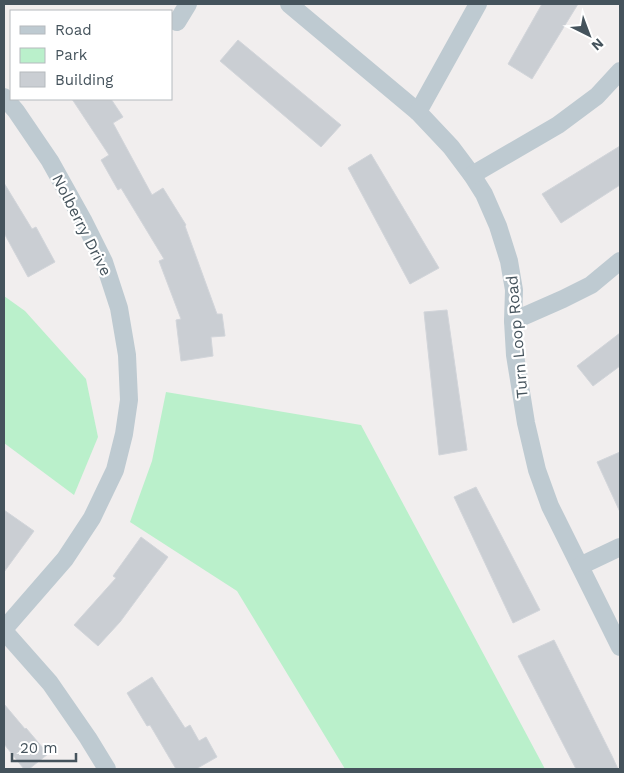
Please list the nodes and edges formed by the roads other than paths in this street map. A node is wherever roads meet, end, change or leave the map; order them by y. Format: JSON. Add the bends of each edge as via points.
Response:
{"nodes":[{"id":1,"x":188,"y":4,"type":"edge"},
{"id":2,"x":289,"y":4,"type":"edge"},
{"id":3,"x":478,"y":4,"type":"edge"},
{"id":4,"x":177,"y":22,"type":"dead end"},
{"id":5,"x":620,"y":71,"type":"edge"},
{"id":6,"x":4,"y":97,"type":"edge"},
{"id":7,"x":418,"y":112,"type":"junction"},
{"id":8,"x":472,"y":174,"type":"junction"},
{"id":9,"x":620,"y":261,"type":"edge"},
{"id":10,"x":513,"y":321,"type":"junction"},
{"id":11,"x":620,"y":547,"type":"edge"},
{"id":12,"x":580,"y":566,"type":"junction"},
{"id":13,"x":4,"y":630,"type":"edge"},
{"id":14,"x":620,"y":647,"type":"edge"},
{"id":15,"x":107,"y":769,"type":"edge"}],
"edges":[{"from":1,"to":4,"type":"street"},
{"from":2,"to":7,"type":"street","name":"Turn Loop Road"},
{"from":3,"to":7,"type":"street"},
{"from":5,"to":8,"type":"street","via":[[597,96],[558,125]]},
{"from":6,"to":13,"type":"street","name":"Nolberry Drive","via":[[50,161],[104,262],[119,308],[127,355],[129,400],[115,470],[92,518],[65,559]]},
{"from":7,"to":8,"type":"street","name":"Turn Loop Road"},
{"from":8,"to":10,"type":"street","name":"Turn Loop Road","via":[[495,218],[509,261],[514,290]]},
{"from":9,"to":10,"type":"street","via":[[591,285]]},
{"from":10,"to":12,"type":"street","name":"Turn Loop Road","via":[[520,389],[537,470],[550,506]]},
{"from":11,"to":12,"type":"street"},
{"from":12,"to":14,"type":"street","name":"Turn Loop Road"},
{"from":13,"to":15,"type":"street","via":[[50,682]]}]}
